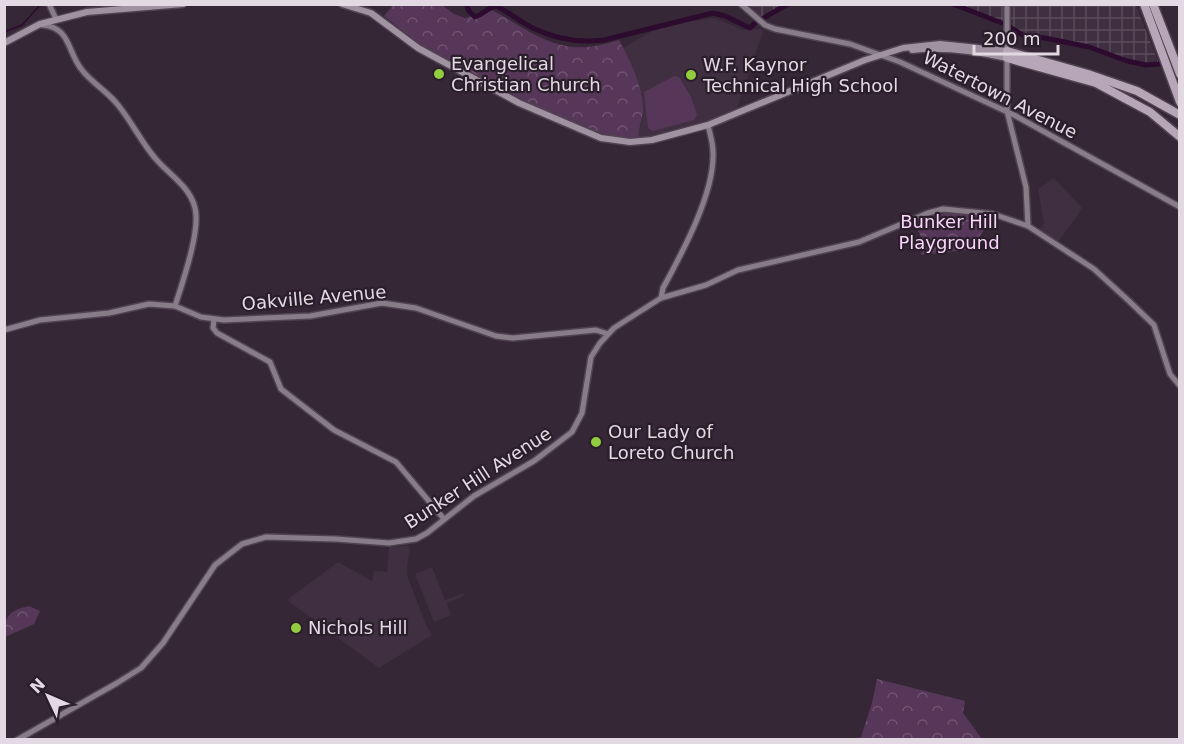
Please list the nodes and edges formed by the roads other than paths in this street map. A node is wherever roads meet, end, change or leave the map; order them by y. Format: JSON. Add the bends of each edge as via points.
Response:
{"nodes":[{"id":1,"x":183,"y":4,"type":"edge"},
{"id":2,"x":342,"y":4,"type":"edge"},
{"id":3,"x":741,"y":4,"type":"edge"},
{"id":4,"x":1007,"y":4,"type":"edge"},
{"id":5,"x":1144,"y":4,"type":"edge"},
{"id":6,"x":1153,"y":4,"type":"edge"},
{"id":7,"x":51,"y":7,"type":"edge"},
{"id":8,"x":56,"y":19,"type":"junction"},
{"id":9,"x":40,"y":24,"type":"junction"},
{"id":10,"x":4,"y":43,"type":"edge"},
{"id":11,"x":1164,"y":48,"type":"junction"},
{"id":12,"x":882,"y":55,"type":"junction"},
{"id":13,"x":1007,"y":55,"type":"junction"},
{"id":14,"x":1178,"y":70,"type":"edge"},
{"id":15,"x":1179,"y":102,"type":"edge"},
{"id":16,"x":1007,"y":111,"type":"junction"},
{"id":17,"x":1179,"y":115,"type":"edge"},
{"id":18,"x":708,"y":125,"type":"junction"},
{"id":19,"x":1179,"y":137,"type":"edge"},
{"id":20,"x":1179,"y":207,"type":"edge"},
{"id":21,"x":1028,"y":226,"type":"junction"},
{"id":22,"x":661,"y":298,"type":"junction"},
{"id":23,"x":175,"y":306,"type":"junction"},
{"id":24,"x":214,"y":320,"type":"junction"},
{"id":25,"x":4,"y":330,"type":"edge"},
{"id":26,"x":608,"y":334,"type":"junction"},
{"id":27,"x":1179,"y":386,"type":"edge"},
{"id":28,"x":444,"y":519,"type":"junction"},
{"id":29,"x":17,"y":740,"type":"edge"}],
"edges":[{"from":1,"to":8,"type":"main road","via":[[87,12]]},
{"from":2,"to":18,"type":"main road","via":[[371,13],[418,48],[519,102],[601,138],[652,140]]},
{"from":3,"to":12,"type":"main road","name":"Watertown Avenue","via":[[775,30],[850,44]]},
{"from":4,"to":13,"type":"main road"},
{"from":5,"to":11,"type":"highway"},
{"from":6,"to":11,"type":"highway"},
{"from":7,"to":8,"type":"main road"},
{"from":8,"to":9,"type":"main road"},
{"from":9,"to":10,"type":"main road"},
{"from":9,"to":23,"type":"main road","via":[[55,26],[82,71],[117,104],[150,151],[193,200],[195,227]]},
{"from":11,"to":14,"type":"highway"},
{"from":11,"to":15,"type":"highway"},
{"from":12,"to":13,"type":"main road","via":[[939,48]]},
{"from":12,"to":16,"type":"main road","name":"Watertown Avenue"},
{"from":12,"to":18,"type":"main road"},
{"from":13,"to":16,"type":"main road"},
{"from":13,"to":17,"type":"highway","via":[[1137,90]]},
{"from":13,"to":19,"type":"highway","via":[[1111,90],[1150,111]]},
{"from":16,"to":20,"type":"main road","name":"Watertown Avenue"},
{"from":16,"to":21,"type":"main road","via":[[1026,187]]},
{"from":18,"to":22,"type":"main road","via":[[713,150],[711,174],[693,230]]},
{"from":21,"to":22,"type":"main road","name":"Bunker Hill Avenue","via":[[993,214],[943,209],[867,240],[742,268],[706,285]]},
{"from":21,"to":27,"type":"main road","name":"Bunker Hill Avenue","via":[[1099,274],[1154,325],[1170,374]]},
{"from":22,"to":26,"type":"main road","name":"Bunker Hill Avenue"},
{"from":23,"to":24,"type":"main road","name":"Oakville Avenue"},
{"from":23,"to":25,"type":"main road","name":"Oakville Avenue","via":[[149,304]]},
{"from":24,"to":26,"type":"main road","name":"Oakville Avenue","via":[[310,316],[382,303],[416,308],[496,336],[513,338],[596,330]]},
{"from":24,"to":28,"type":"main road","via":[[217,333],[270,362],[281,389],[291,398],[334,430],[396,462]]},
{"from":26,"to":28,"type":"main road","name":"Bunker Hill Avenue","via":[[591,357],[582,413],[572,432]]},
{"from":28,"to":29,"type":"main road","name":"Bunker Hill Avenue","via":[[416,539],[404,542],[266,537],[242,544],[215,565],[163,643],[141,668]]}]}
